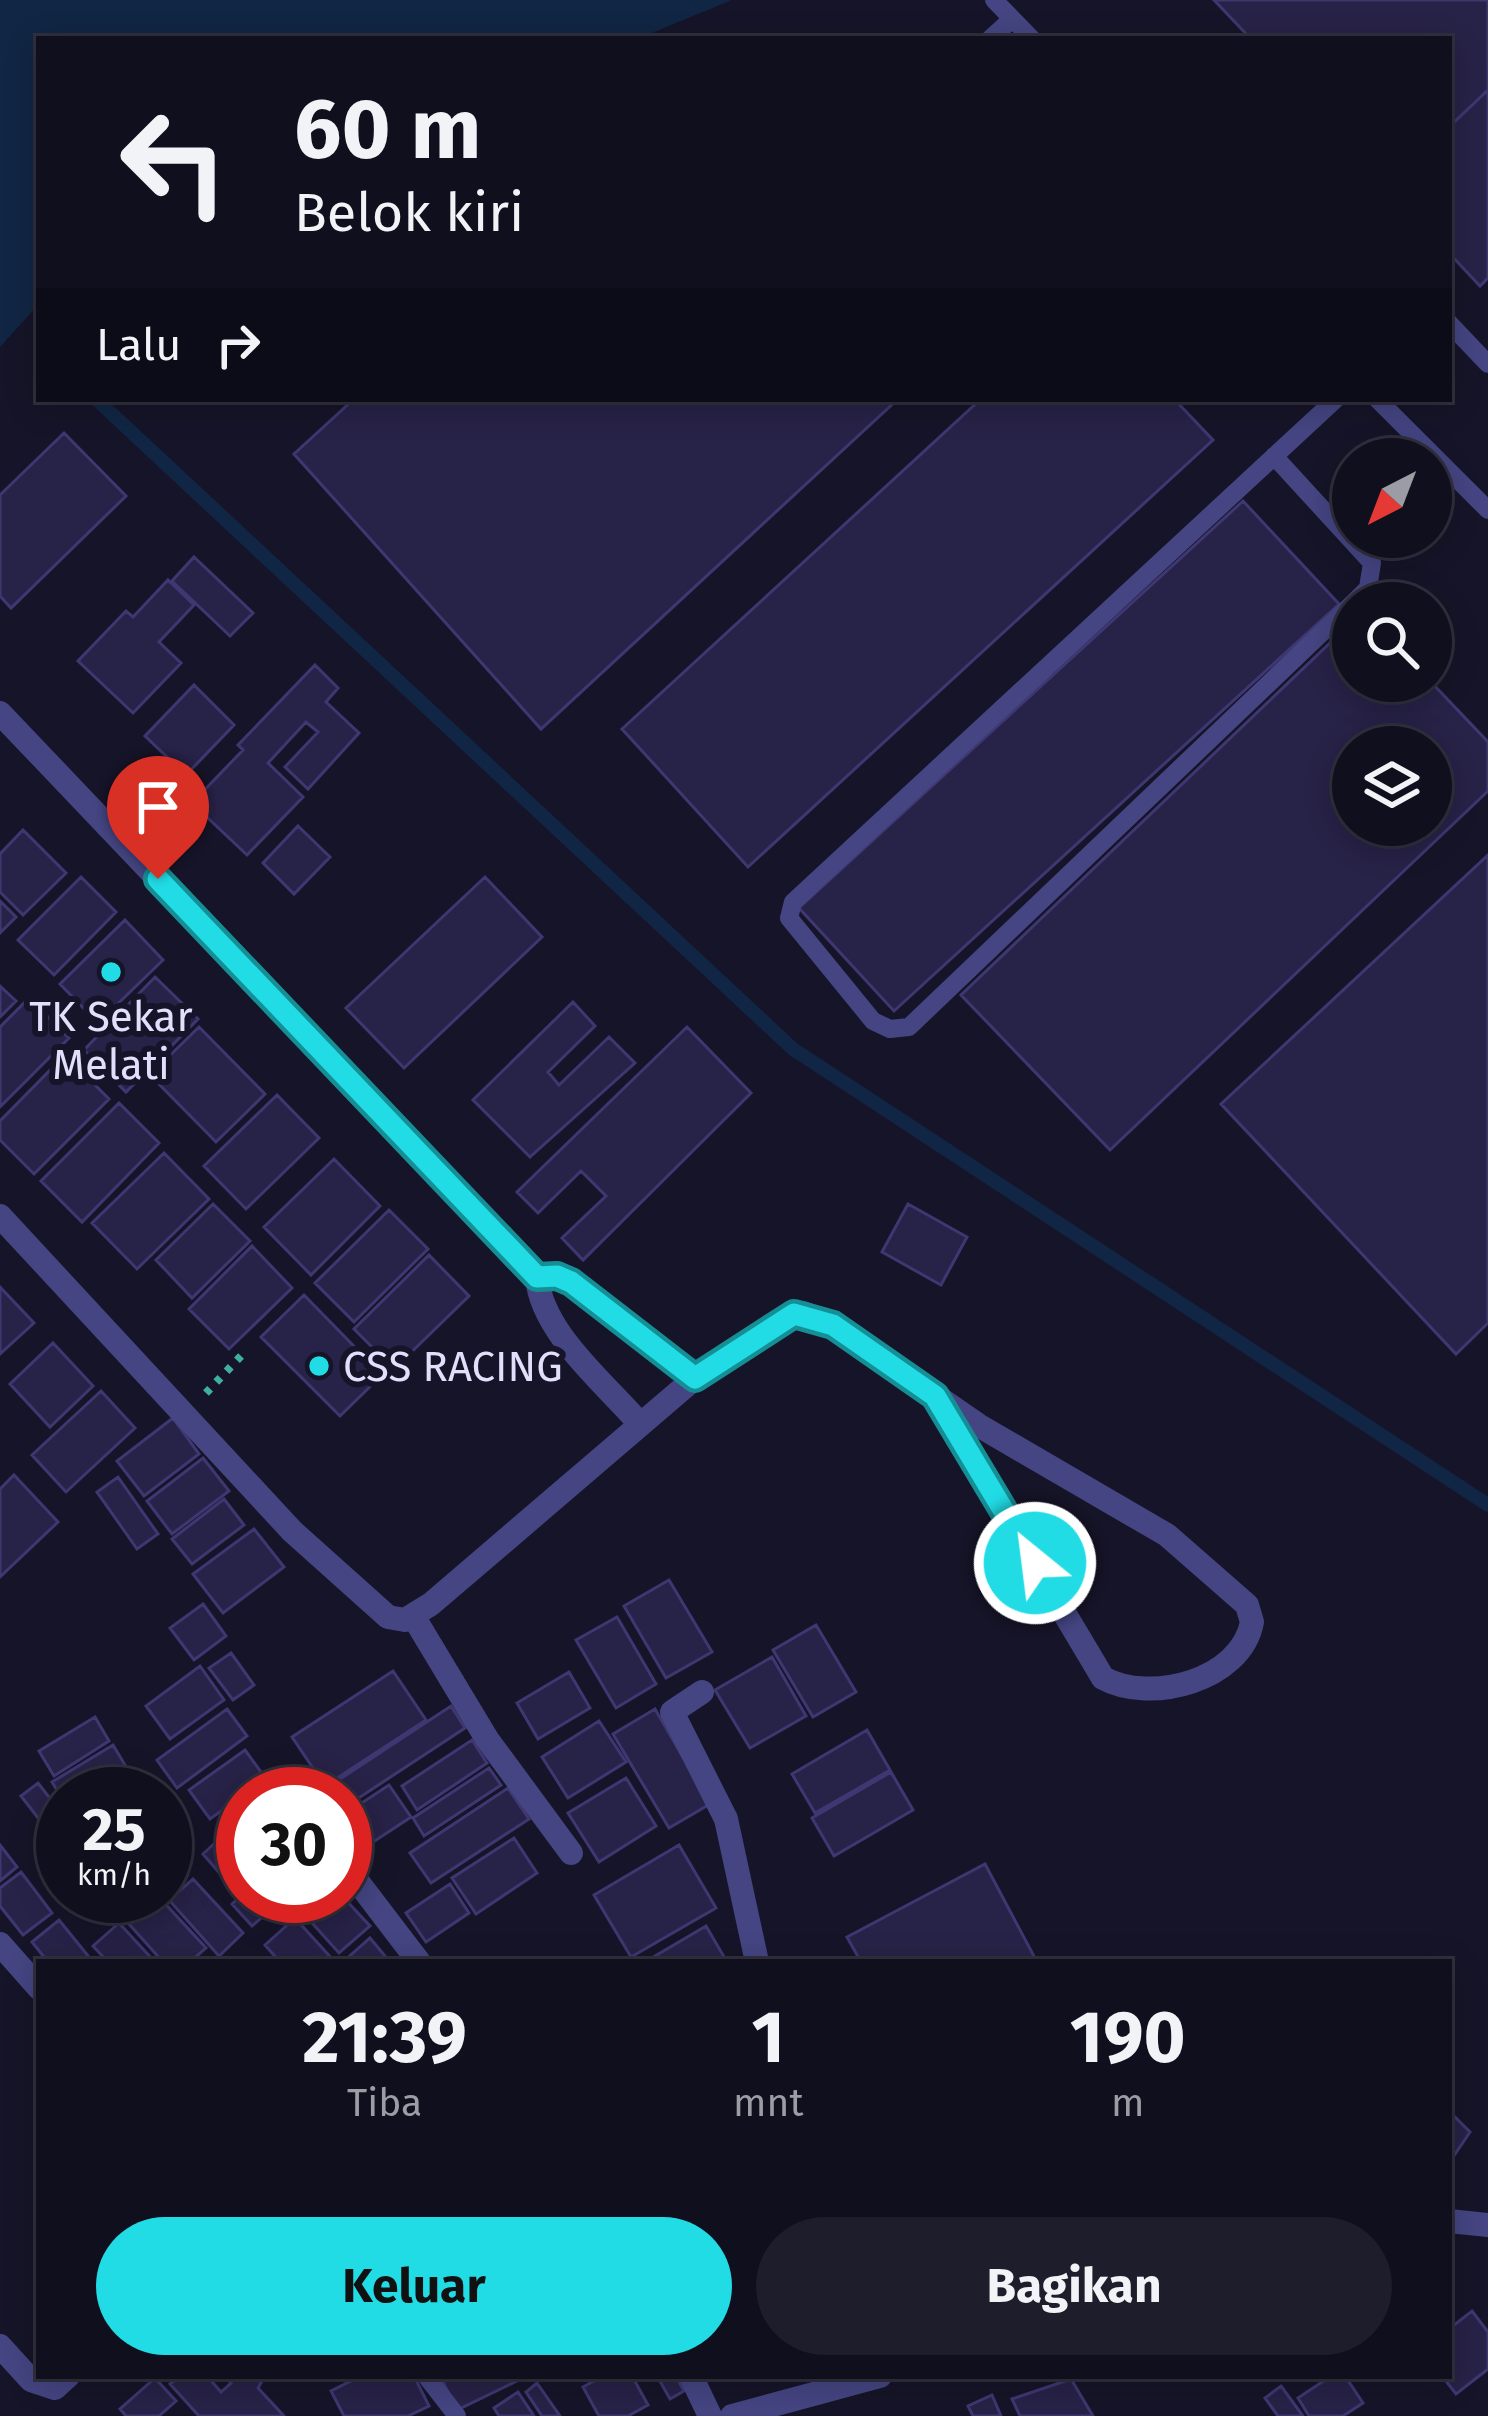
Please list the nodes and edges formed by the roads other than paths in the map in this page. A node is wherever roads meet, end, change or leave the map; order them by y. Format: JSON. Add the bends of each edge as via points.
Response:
{"nodes":[{"id":1,"x":994,"y":0,"type":"edge"},
{"id":2,"x":1012,"y":19,"type":"junction"},
{"id":3,"x":993,"y":36,"type":"edge"},
{"id":4,"x":1029,"y":36,"type":"edge"},
{"id":5,"x":1452,"y":326,"type":"edge"},
{"id":6,"x":1488,"y":364,"type":"edge"},
{"id":7,"x":1333,"y":402,"type":"edge"},
{"id":8,"x":1380,"y":402,"type":"edge"},
{"id":9,"x":1274,"y":456,"type":"junction"},
{"id":10,"x":1488,"y":510,"type":"edge"},
{"id":11,"x":1369,"y":582,"type":"edge"},
{"id":12,"x":1332,"y":623,"type":"edge"},
{"id":13,"x":0,"y":713,"type":"edge"},
{"id":14,"x":0,"y":1216,"type":"edge"},
{"id":15,"x":537,"y":1277,"type":"junction"},
{"id":16,"x":695,"y":1378,"type":"junction"},
{"id":17,"x":935,"y":1396,"type":"junction"},
{"id":18,"x":640,"y":1424,"type":"junction"},
{"id":19,"x":413,"y":1616,"type":"junction"},
{"id":20,"x":702,"y":1692,"type":"dead end"},
{"id":21,"x":571,"y":1853,"type":"dead end"},
{"id":22,"x":372,"y":1900,"type":"edge"},
{"id":23,"x":0,"y":1944,"type":"edge"},
{"id":24,"x":417,"y":1959,"type":"edge"},
{"id":25,"x":757,"y":1959,"type":"edge"},
{"id":26,"x":36,"y":1985,"type":"edge"},
{"id":27,"x":1452,"y":2221,"type":"edge"},
{"id":28,"x":1488,"y":2225,"type":"edge"},
{"id":29,"x":0,"y":2346,"type":"edge"},
{"id":30,"x":65,"y":2379,"type":"edge"},
{"id":31,"x":428,"y":2379,"type":"edge"},
{"id":32,"x":692,"y":2379,"type":"edge"},
{"id":33,"x":869,"y":2379,"type":"edge"},
{"id":34,"x":457,"y":2416,"type":"edge"},
{"id":35,"x":710,"y":2416,"type":"edge"},
{"id":36,"x":732,"y":2416,"type":"edge"}],
"edges":[{"from":1,"to":2,"type":"lane"},
{"from":2,"to":3,"type":"lane"},
{"from":2,"to":4,"type":"lane"},
{"from":5,"to":6,"type":"lane"},
{"from":7,"to":9,"type":"lane"},
{"from":8,"to":10,"type":"lane"},
{"from":9,"to":11,"type":"lane","via":[[1372,563]]},
{"from":9,"to":12,"type":"lane","via":[[794,902],[789,918],[873,1021],[909,1027]]},
{"from":13,"to":15,"type":"street"},
{"from":14,"to":19,"type":"street","via":[[292,1531],[380,1612]]},
{"from":15,"to":16,"type":"street","via":[[571,1282]]},
{"from":15,"to":18,"type":"street","via":[[554,1324]]},
{"from":16,"to":17,"type":"street","via":[[803,1313]]},
{"from":16,"to":18,"type":"street"},
{"from":17,"to":17,"type":"street","via":[[1167,1535],[1226,1583],[1252,1622],[1240,1647],[1224,1665],[1161,1689],[1103,1678]]},
{"from":18,"to":19,"type":"street"},
{"from":19,"to":21,"type":"street","via":[[487,1739]]},
{"from":20,"to":25,"type":"street","via":[[672,1712],[726,1819]]},
{"from":22,"to":24,"type":"street"},
{"from":23,"to":26,"type":"street"},
{"from":27,"to":28,"type":"street"},
{"from":29,"to":30,"type":"street","via":[[31,2380],[56,2388]]},
{"from":31,"to":34,"type":"lane"},
{"from":32,"to":35,"type":"street"},
{"from":33,"to":36,"type":"street"}]}
